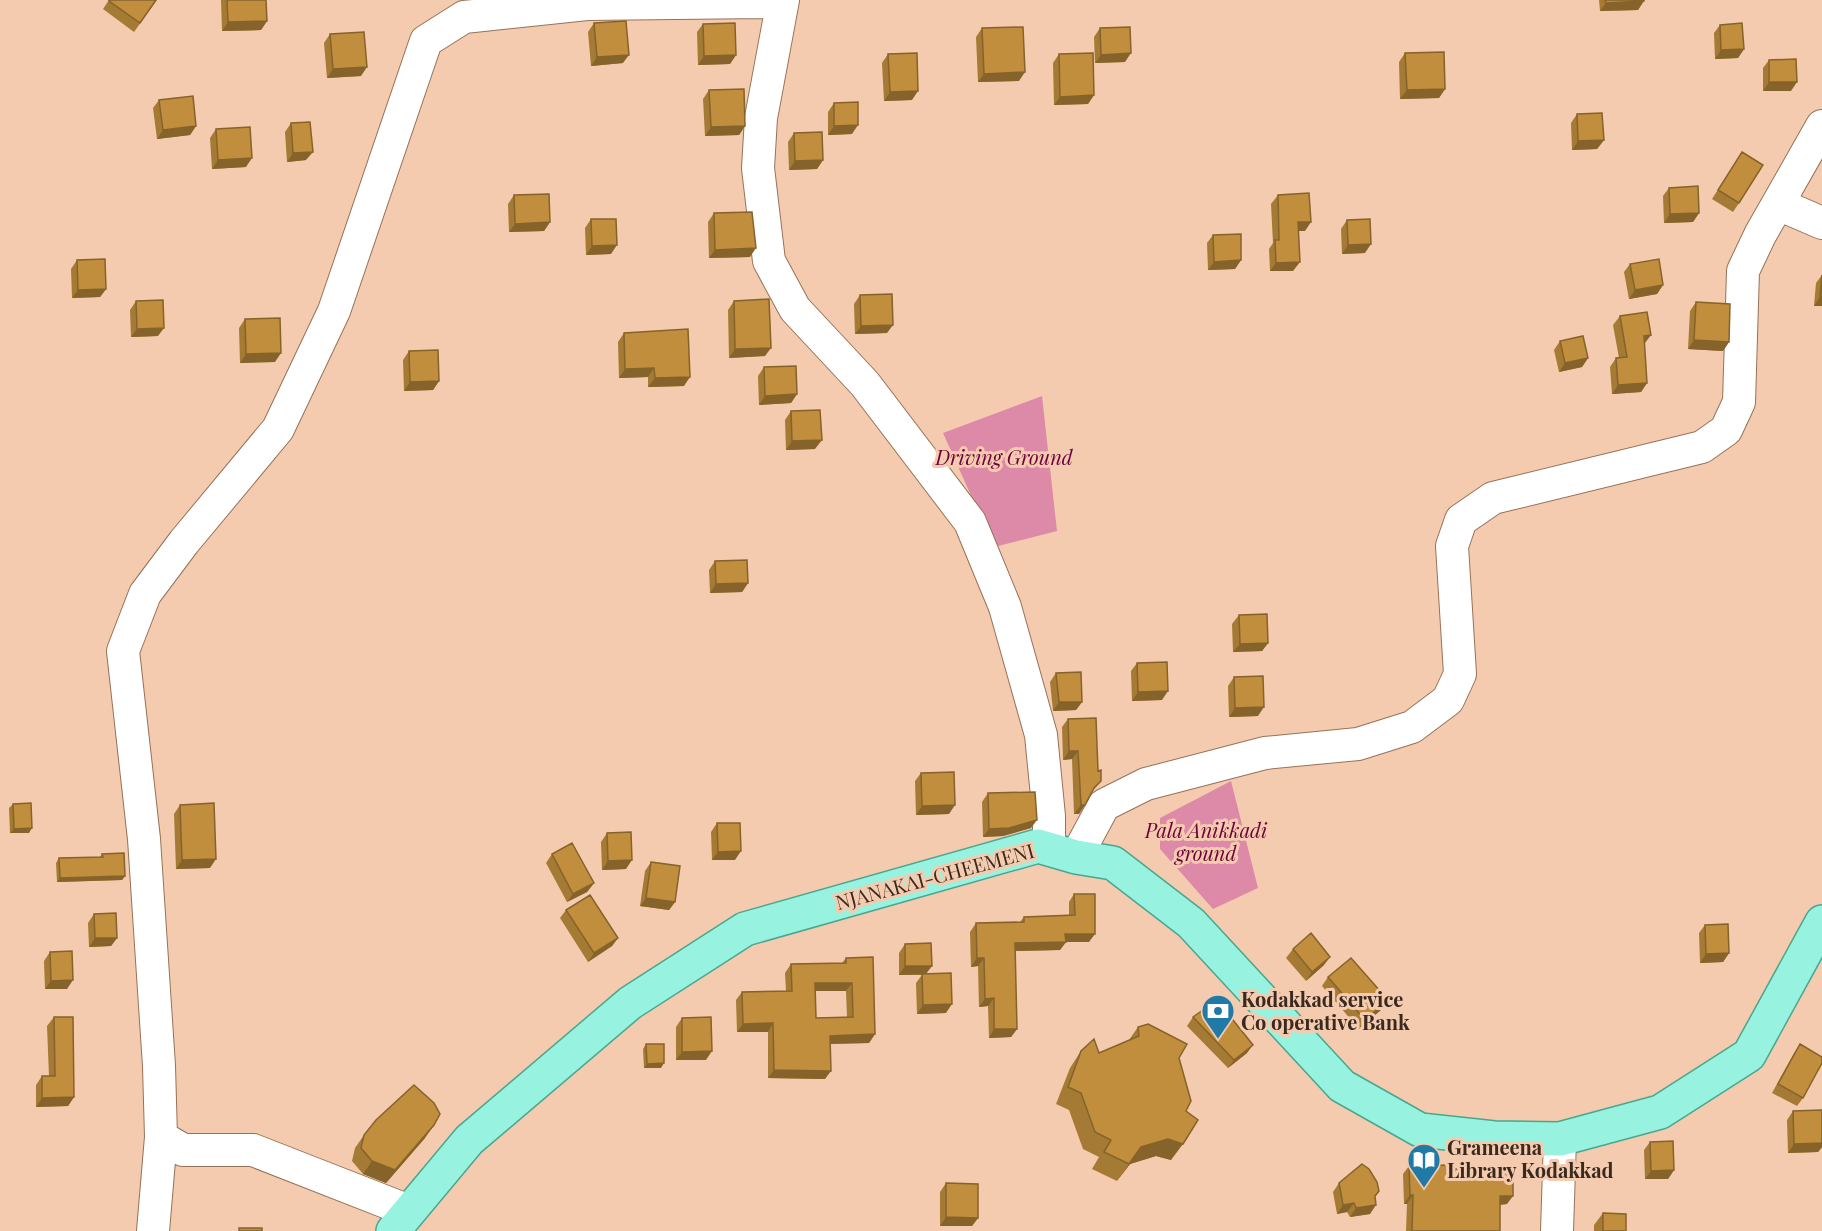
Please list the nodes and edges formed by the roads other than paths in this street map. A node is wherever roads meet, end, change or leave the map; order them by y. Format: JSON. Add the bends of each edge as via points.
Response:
{"nodes":[{"id":1,"x":781,"y":0,"type":"edge"},
{"id":2,"x":1822,"y":126,"type":"edge"},
{"id":3,"x":1778,"y":204,"type":"junction"},
{"id":4,"x":1822,"y":223,"type":"edge"},
{"id":5,"x":1063,"y":853,"type":"junction"},
{"id":6,"x":1822,"y":922,"type":"edge"},
{"id":7,"x":161,"y":1137,"type":"junction"},
{"id":8,"x":1560,"y":1139,"type":"junction"},
{"id":9,"x":401,"y":1221,"type":"edge"},
{"id":10,"x":153,"y":1231,"type":"edge"},
{"id":11,"x":1557,"y":1231,"type":"edge"}],
"edges":[{"from":1,"to":5,"type":"street","via":[[761,118],[758,168],[769,261],[795,309],[865,384],[970,522],[1005,607],[1041,735],[1049,816]]},
{"from":1,"to":7,"type":"street","via":[[587,4],[464,17],[426,40],[334,311],[278,429],[145,594],[123,651],[144,839]]},
{"from":2,"to":3,"type":"street"},
{"from":3,"to":4,"type":"street"},
{"from":3,"to":5,"type":"street","via":[[1743,271],[1739,402],[1726,430],[1702,447],[1492,498],[1461,520],[1452,546],[1460,674],[1448,700],[1412,727],[1358,744],[1265,753],[1146,784],[1104,805]]},
{"from":5,"to":8,"type":"main road","name":"NJANAKAI-CHEEMENI","via":[[1113,863],[1191,923],[1342,1086],[1420,1130],[1494,1138]]},
{"from":5,"to":9,"type":"main road","name":"NJANAKAI-CHEEMENI","via":[[1038,846],[745,929],[630,1003],[469,1140]]},
{"from":6,"to":8,"type":"main road","name":"NJANAKAI-CHEEMENI","via":[[1749,1055],[1660,1112]]},
{"from":7,"to":9,"type":"street","via":[[183,1150],[254,1150]]},
{"from":7,"to":10,"type":"street"},
{"from":8,"to":11,"type":"street"}]}
